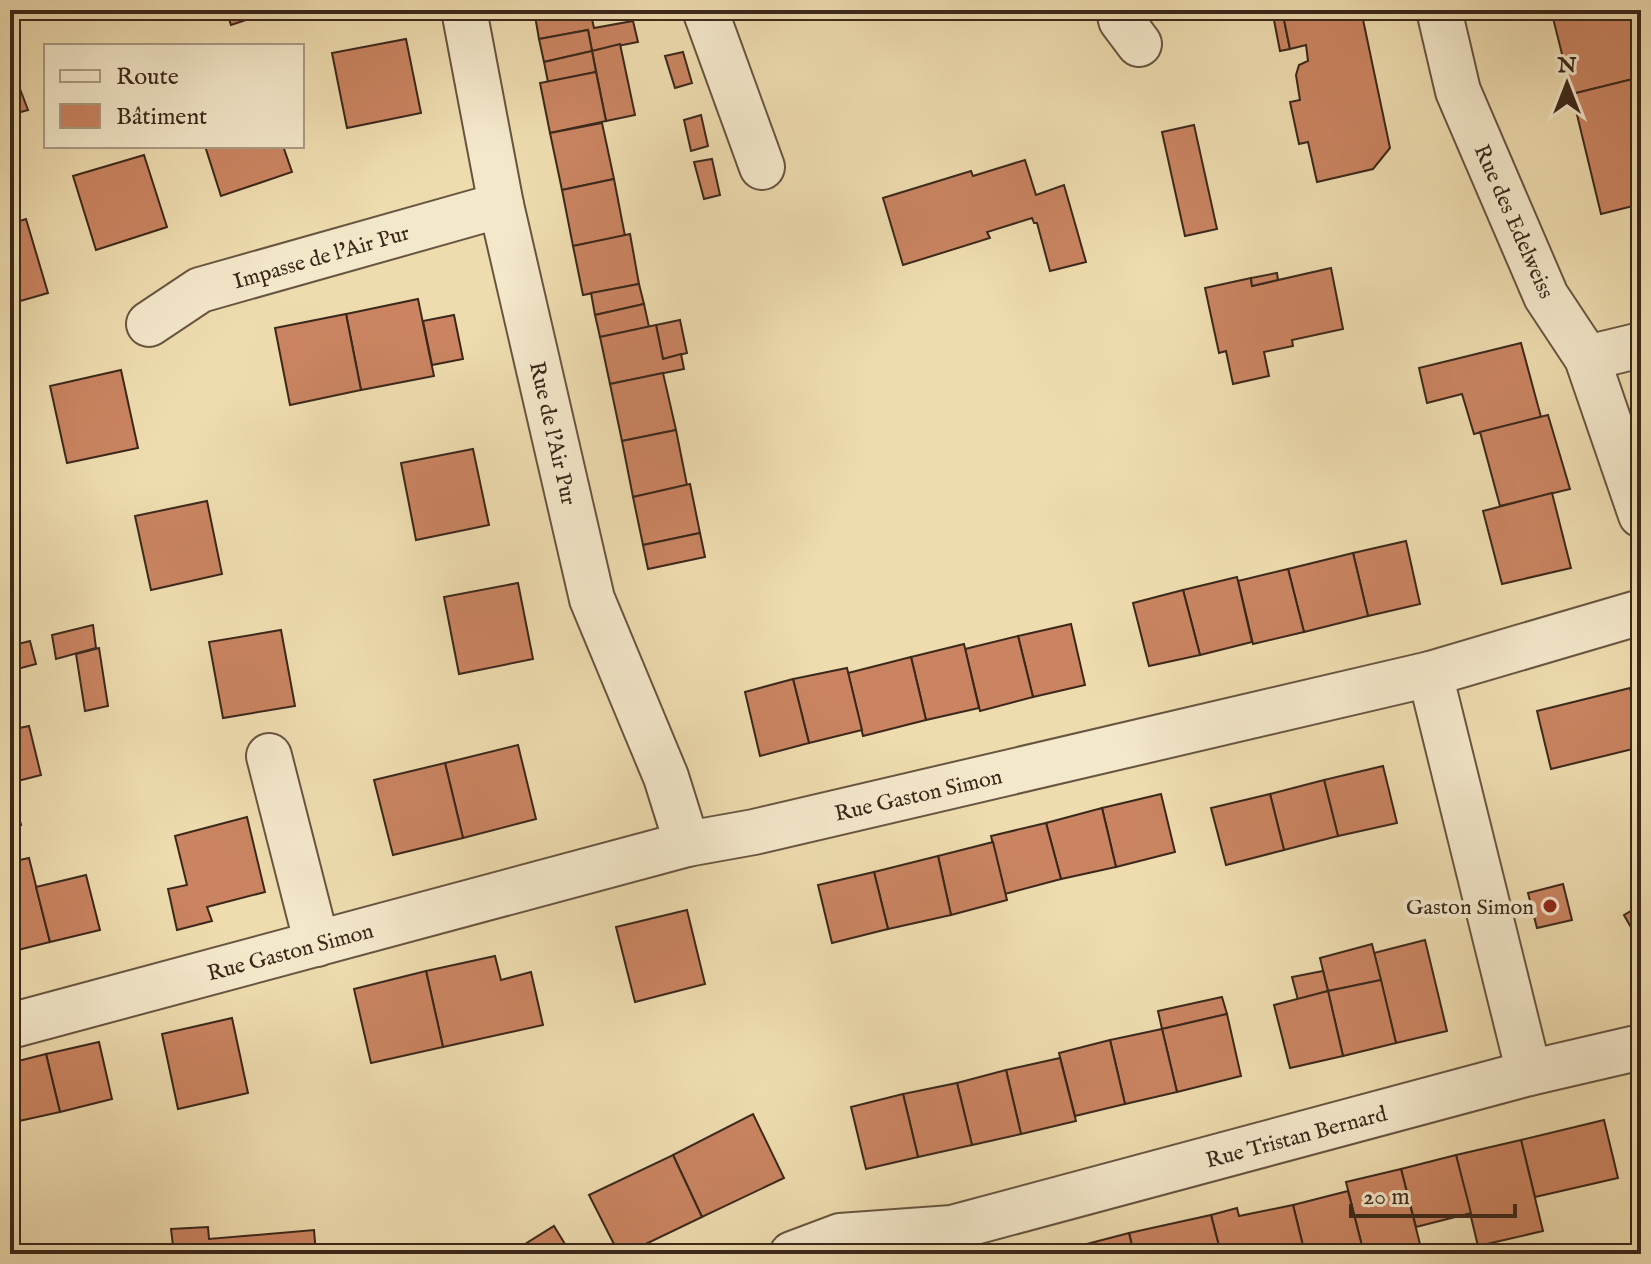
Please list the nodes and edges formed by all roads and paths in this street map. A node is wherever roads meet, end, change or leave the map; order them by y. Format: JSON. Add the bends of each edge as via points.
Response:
{"nodes":[{"id":1,"x":464,"y":10,"type":"edge"},
{"id":2,"x":705,"y":10,"type":"edge"},
{"id":3,"x":1439,"y":10,"type":"edge"},
{"id":4,"x":762,"y":167,"type":"dead end"},
{"id":5,"x":501,"y":205,"type":"junction"},
{"id":6,"x":149,"y":324,"type":"dead end"},
{"id":7,"x":1641,"y":345,"type":"edge"},
{"id":8,"x":1587,"y":358,"type":"junction"},
{"id":9,"x":1641,"y":515,"type":"edge"},
{"id":10,"x":1641,"y":612,"type":"edge"},
{"id":11,"x":1430,"y":674,"type":"junction"},
{"id":12,"x":269,"y":756,"type":"dead end"},
{"id":13,"x":687,"y":844,"type":"junction"},
{"id":14,"x":317,"y":944,"type":"junction"},
{"id":15,"x":10,"y":1026,"type":"edge"},
{"id":16,"x":1641,"y":1047,"type":"edge"},
{"id":17,"x":1529,"y":1073,"type":"junction"},
{"id":18,"x":956,"y":1241,"type":"edge"},
{"id":19,"x":792,"y":1254,"type":"edge"}],
"edges":[{"from":1,"to":5,"type":"street","name":"Rue de l'Air Pur"},
{"from":2,"to":4,"type":"street"},
{"from":3,"to":8,"type":"street","name":"Rue des Edelweiss","via":[[1458,91],[1546,296]]},
{"from":5,"to":6,"type":"street","name":"Impasse de l'Air Pur","via":[[200,290]]},
{"from":5,"to":13,"type":"street","name":"Rue de l'Air Pur","via":[[592,599],[666,777]]},
{"from":7,"to":8,"type":"street"},
{"from":8,"to":9,"type":"street","name":"Rue des Edelweiss"},
{"from":10,"to":11,"type":"street"},
{"from":11,"to":13,"type":"street","name":"Rue Gaston Simon"},
{"from":11,"to":17,"type":"street"},
{"from":12,"to":14,"type":"street"},
{"from":13,"to":14,"type":"street","name":"Rue Gaston Simon"},
{"from":14,"to":15,"type":"street","name":"Rue Gaston Simon"},
{"from":16,"to":17,"type":"street","name":"Rue Tristan Bernard"},
{"from":17,"to":18,"type":"street","name":"Rue Tristan Bernard"},
{"from":18,"to":19,"type":"street","name":"Rue Tristan Bernard","via":[[840,1236]]}]}
